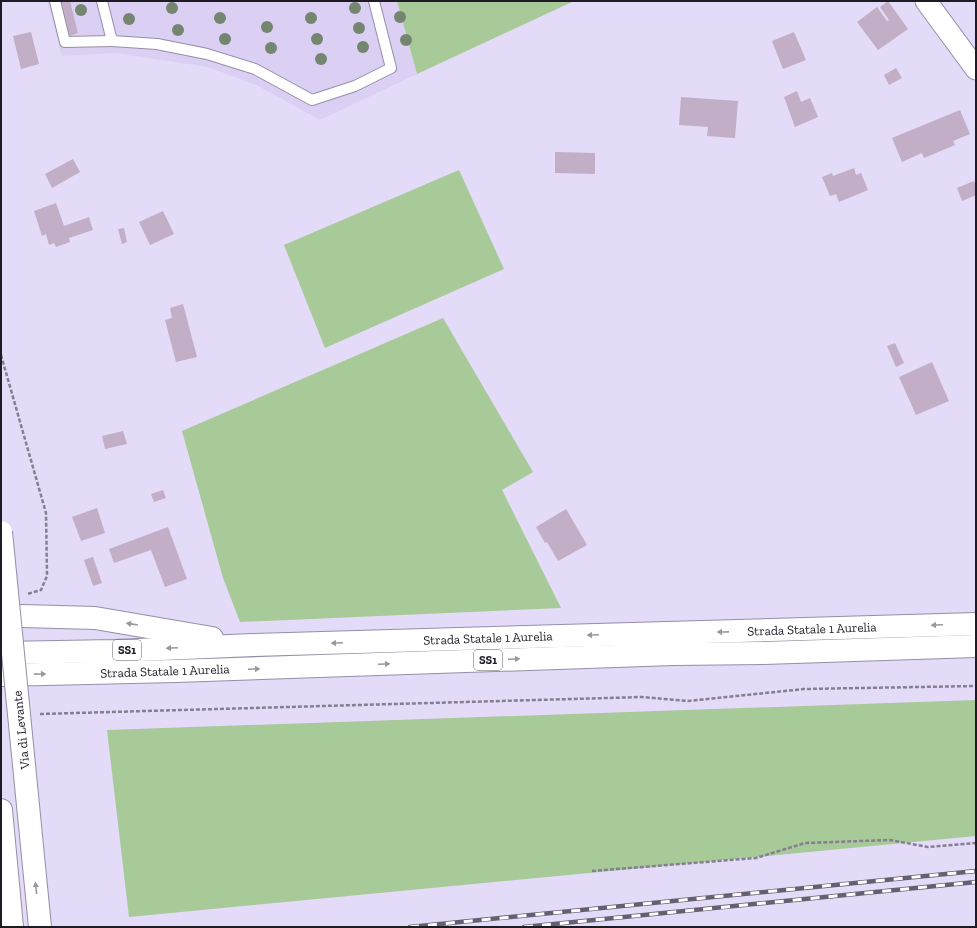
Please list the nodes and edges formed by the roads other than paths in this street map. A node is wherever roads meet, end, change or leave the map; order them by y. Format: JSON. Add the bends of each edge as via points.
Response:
{"nodes":[{"id":1,"x":54,"y":1,"type":"edge"},
{"id":2,"x":102,"y":1,"type":"edge"},
{"id":3,"x":374,"y":1,"type":"edge"},
{"id":4,"x":926,"y":1,"type":"edge"},
{"id":5,"x":112,"y":41,"type":"junction"},
{"id":6,"x":976,"y":69,"type":"edge"},
{"id":7,"x":1,"y":532,"type":"edge"},
{"id":8,"x":22,"y":616,"type":"dead end"},
{"id":9,"x":976,"y":624,"type":"edge"},
{"id":10,"x":253,"y":645,"type":"junction"},
{"id":11,"x":976,"y":646,"type":"edge"},
{"id":12,"x":1,"y":653,"type":"edge"},
{"id":13,"x":1,"y":675,"type":"edge"},
{"id":14,"x":1,"y":810,"type":"edge"},
{"id":15,"x":12,"y":927,"type":"edge"},
{"id":16,"x":40,"y":927,"type":"edge"}],
"edges":[{"from":1,"to":5,"type":"lane","via":[[65,42]]},
{"from":2,"to":5,"type":"lane"},
{"from":3,"to":5,"type":"lane","via":[[391,68],[355,86],[312,100],[255,69],[207,54],[157,44]]},
{"from":4,"to":6,"type":"street"},
{"from":16,"to":7,"type":"main road","name":"Via di Levante","one_way":true,"bridge":true},
{"from":10,"to":8,"type":"main road","one_way":true,"via":[[95,618]]},
{"from":9,"to":10,"type":"main road","name":"Strada Statale 1 Aurelia","number":"SS1","one_way":true},
{"from":10,"to":12,"type":"main road","name":"Strada Statale 1 Aurelia","number":"SS1","one_way":true},
{"from":13,"to":11,"type":"main road","name":"Strada Statale 1 Aurelia","number":"SS1","one_way":true},
{"from":14,"to":15,"type":"main road"}]}
